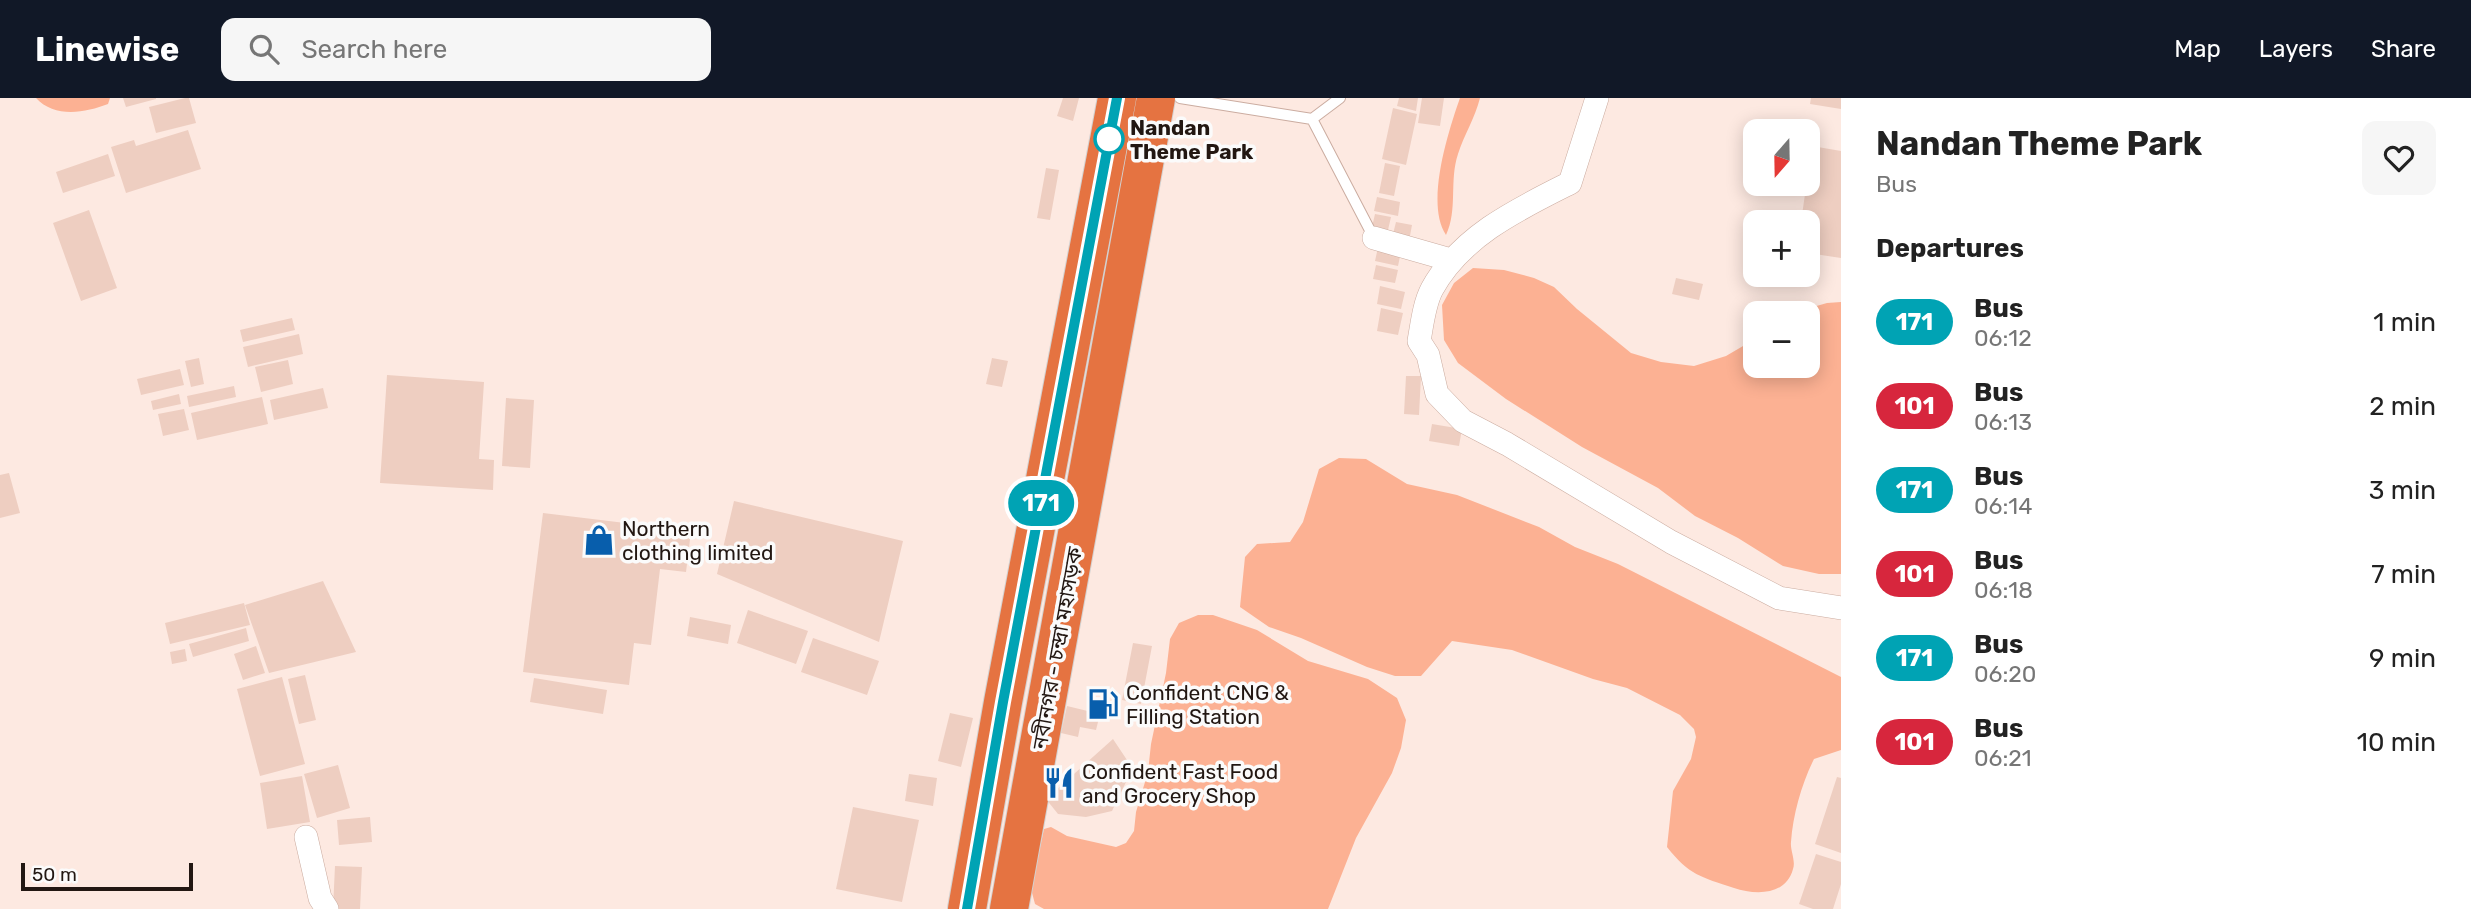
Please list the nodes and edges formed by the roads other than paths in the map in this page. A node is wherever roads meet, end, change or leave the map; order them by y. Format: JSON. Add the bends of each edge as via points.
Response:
{"nodes":[{"id":1,"x":1117,"y":98,"type":"edge"},
{"id":2,"x":1156,"y":98,"type":"edge"},
{"id":3,"x":1180,"y":98,"type":"edge"},
{"id":4,"x":1340,"y":98,"type":"edge"},
{"id":5,"x":1597,"y":98,"type":"edge"},
{"id":6,"x":1312,"y":119,"type":"junction"},
{"id":7,"x":1374,"y":238,"type":"joint"},
{"id":8,"x":1451,"y":260,"type":"junction"},
{"id":9,"x":1841,"y":608,"type":"edge"},
{"id":10,"x":306,"y":837,"type":"dead end"},
{"id":11,"x":327,"y":909,"type":"edge"},
{"id":12,"x":967,"y":909,"type":"edge"},
{"id":13,"x":1009,"y":909,"type":"edge"}],
"edges":[{"from":1,"to":12,"type":"highway","name":"নবীনগর - চন্দ্রা মহাসড়ক"},
{"from":2,"to":13,"type":"highway","name":"নবীনগর - চন্দ্রা মহাসড়ক"},
{"from":3,"to":6,"type":"lane"},
{"from":4,"to":6,"type":"lane"},
{"from":5,"to":8,"type":"street","via":[[1570,183],[1494,223]]},
{"from":6,"to":7,"type":"lane"},
{"from":7,"to":8,"type":"street"},
{"from":8,"to":9,"type":"street","via":[[1430,292],[1419,341],[1428,355],[1437,394],[1464,421],[1671,542],[1779,598]]},
{"from":10,"to":11,"type":"street","via":[[320,898]]}]}
